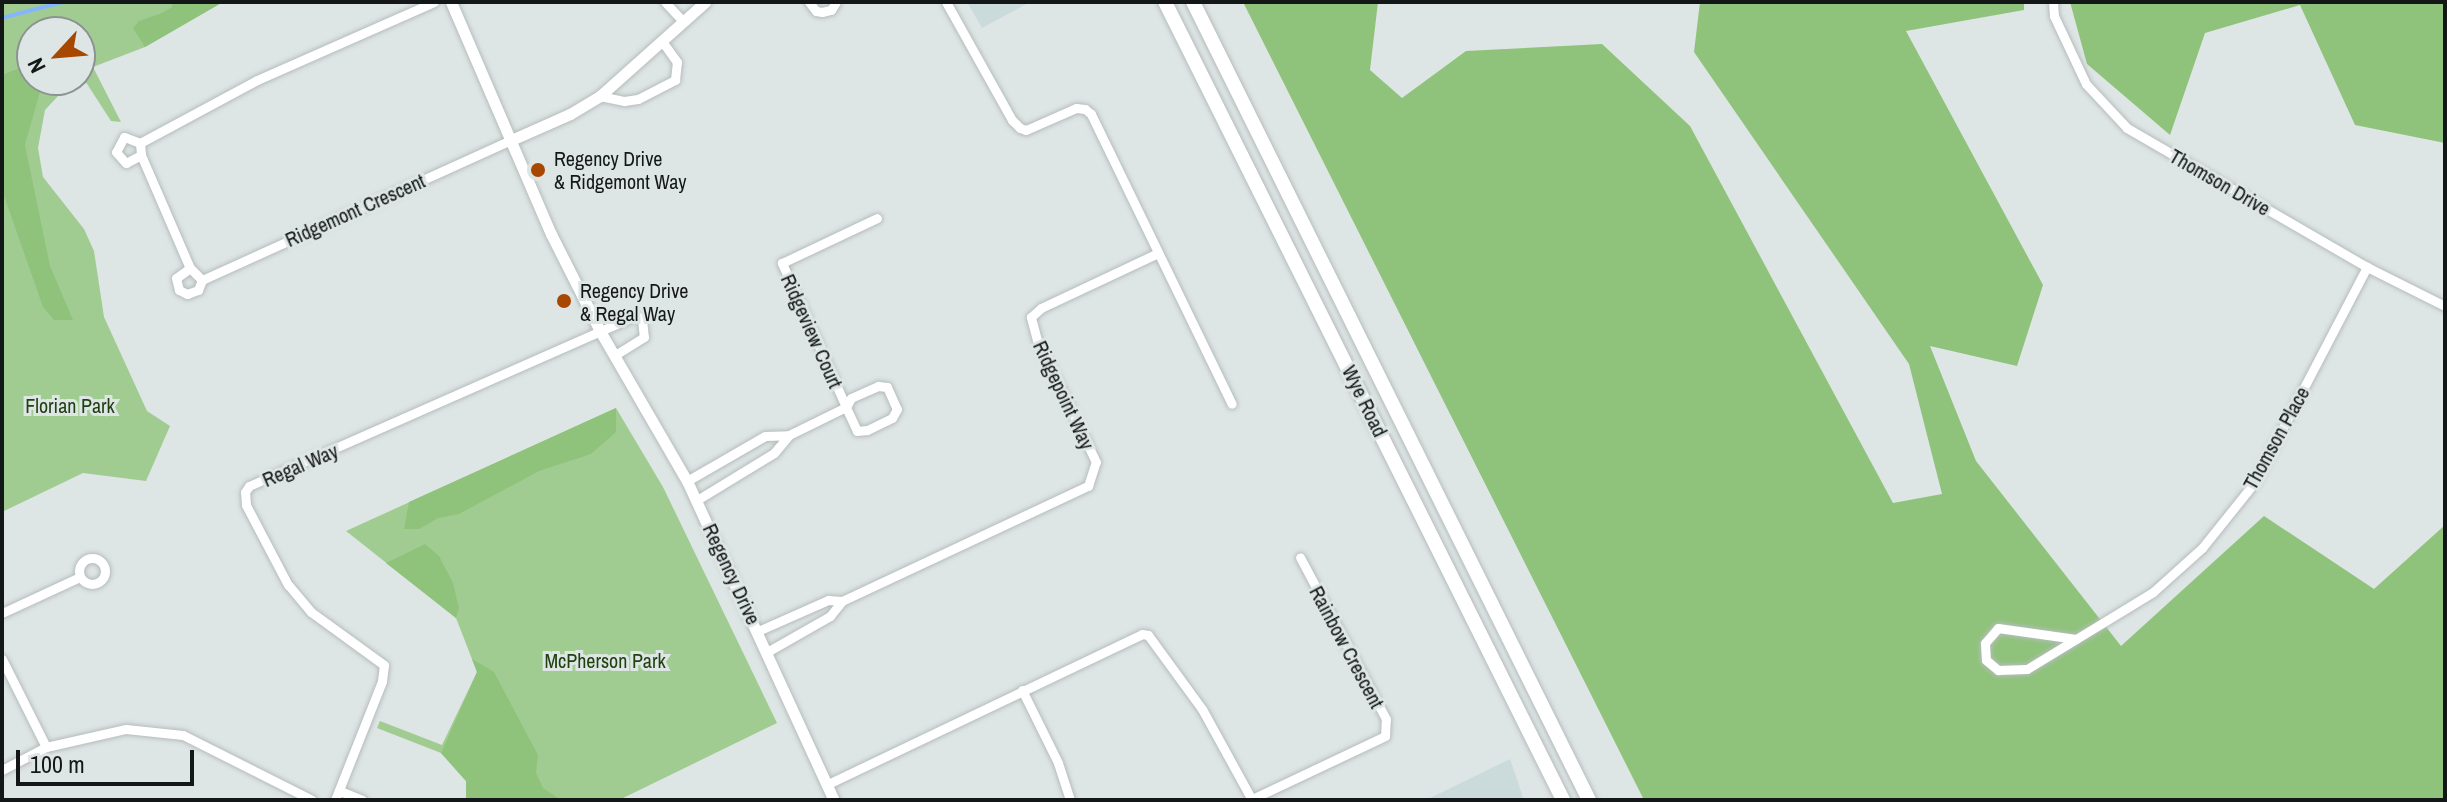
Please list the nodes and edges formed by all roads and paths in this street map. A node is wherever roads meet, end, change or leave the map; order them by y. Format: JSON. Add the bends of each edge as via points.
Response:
{"nodes":[{"id":1,"x":434,"y":2,"type":"edge"},
{"id":2,"x":452,"y":2,"type":"edge"},
{"id":3,"x":665,"y":2,"type":"edge"},
{"id":4,"x":705,"y":2,"type":"edge"},
{"id":5,"x":809,"y":2,"type":"edge"},
{"id":6,"x":836,"y":2,"type":"edge"},
{"id":7,"x":946,"y":2,"type":"edge"},
{"id":8,"x":1165,"y":2,"type":"edge"},
{"id":9,"x":1193,"y":2,"type":"edge"},
{"id":10,"x":2053,"y":2,"type":"edge"},
{"id":11,"x":683,"y":21,"type":"junction"},
{"id":12,"x":662,"y":41,"type":"junction"},
{"id":13,"x":600,"y":96,"type":"junction"},
{"id":14,"x":509,"y":141,"type":"junction"},
{"id":15,"x":140,"y":143,"type":"junction"},
{"id":16,"x":141,"y":155,"type":"junction"},
{"id":17,"x":877,"y":218,"type":"dead end"},
{"id":18,"x":1158,"y":253,"type":"junction"},
{"id":19,"x":2367,"y":267,"type":"junction"},
{"id":20,"x":190,"y":268,"type":"junction"},
{"id":21,"x":202,"y":280,"type":"junction"},
{"id":22,"x":2445,"y":306,"type":"edge"},
{"id":23,"x":600,"y":331,"type":"junction"},
{"id":24,"x":615,"y":355,"type":"junction"},
{"id":25,"x":1232,"y":404,"type":"dead end"},
{"id":26,"x":846,"y":407,"type":"junction"},
{"id":27,"x":789,"y":435,"type":"junction"},
{"id":28,"x":687,"y":481,"type":"junction"},
{"id":29,"x":697,"y":500,"type":"junction"},
{"id":30,"x":1300,"y":557,"type":"dead end"},
{"id":31,"x":80,"y":577,"type":"dead end"},
{"id":32,"x":842,"y":601,"type":"junction"},
{"id":33,"x":2,"y":613,"type":"edge"},
{"id":34,"x":758,"y":631,"type":"junction"},
{"id":35,"x":2076,"y":639,"type":"junction"},
{"id":36,"x":767,"y":652,"type":"junction"},
{"id":37,"x":2,"y":659,"type":"edge"},
{"id":38,"x":1022,"y":690,"type":"junction"},
{"id":39,"x":46,"y":747,"type":"junction"},
{"id":40,"x":2,"y":770,"type":"edge"},
{"id":41,"x":828,"y":784,"type":"junction"},
{"id":42,"x":338,"y":796,"type":"edge"},
{"id":43,"x":1252,"y":799,"type":"edge"},
{"id":44,"x":312,"y":800,"type":"edge"},
{"id":45,"x":362,"y":800,"type":"edge"},
{"id":46,"x":834,"y":800,"type":"edge"},
{"id":47,"x":1070,"y":800,"type":"edge"},
{"id":48,"x":1563,"y":800,"type":"edge"},
{"id":49,"x":1589,"y":800,"type":"edge"}],
"edges":[{"from":1,"to":15,"type":"street","via":[[257,80]]},
{"from":2,"to":14,"type":"street","name":"Regency Drive"},
{"from":3,"to":11,"type":"street"},
{"from":4,"to":11,"type":"street"},
{"from":5,"to":6,"type":"street","via":[[822,12]]},
{"from":7,"to":18,"type":"street","via":[[1020,128],[1076,108],[1091,114]]},
{"from":8,"to":48,"type":"main road","name":"Wye Road"},
{"from":9,"to":49,"type":"main road","name":"Wye Road"},
{"from":10,"to":19,"type":"street","name":"Thomson Drive","via":[[2054,16],[2086,84],[2127,128]]},
{"from":11,"to":12,"type":"street"},
{"from":12,"to":13,"type":"street"},
{"from":12,"to":13,"type":"street","via":[[677,62],[675,80],[638,99]]},
{"from":13,"to":14,"type":"street"},
{"from":14,"to":21,"type":"street","name":"Ridgemont Crescent"},
{"from":14,"to":23,"type":"street","name":"Regency Drive"},
{"from":15,"to":16,"type":"street","name":"Ridgemont Crescent"},
{"from":15,"to":16,"type":"street","via":[[124,137],[116,152],[126,163]]},
{"from":16,"to":20,"type":"street","name":"Ridgemont Crescent"},
{"from":17,"to":26,"type":"street","name":"Ridgeview Court","via":[[782,263]]},
{"from":18,"to":25,"type":"street"},
{"from":18,"to":32,"type":"street","name":"Ridgepoint Way","via":[[1031,317],[1096,462],[1088,486]]},
{"from":19,"to":22,"type":"street","name":"Thomson Drive"},
{"from":19,"to":35,"type":"street","name":"Thomson Place","via":[[2245,494],[2202,548],[2153,592]]},
{"from":20,"to":21,"type":"street","name":"Ridgemont Crescent"},
{"from":20,"to":21,"type":"street","name":"Ridgemont Crescent","via":[[176,278],[179,290],[194,294]]},
{"from":23,"to":24,"type":"street","name":"Regency Drive"},
{"from":23,"to":24,"type":"street","via":[[631,315],[642,319],[644,337]]},
{"from":23,"to":42,"type":"street","name":"Regal Way","via":[[245,492],[246,505],[288,585],[311,612],[384,665]]},
{"from":24,"to":28,"type":"street","name":"Regency Drive"},
{"from":26,"to":26,"type":"street","name":"Ridgeview Court","via":[[857,431],[892,418],[897,409],[887,387],[878,386],[851,398]]},
{"from":26,"to":27,"type":"street","name":"Ridgeview Court"},
{"from":27,"to":28,"type":"street","name":"Ridgeview Court","via":[[765,436]]},
{"from":27,"to":29,"type":"street","name":"Ridgeview Court","via":[[774,453]]},
{"from":28,"to":29,"type":"street","name":"Regency Drive"},
{"from":29,"to":34,"type":"street","name":"Regency Drive"},
{"from":30,"to":43,"type":"street","name":"Rainbow Crescent","via":[[1386,719],[1385,736]]},
{"from":31,"to":33,"type":"street"},
{"from":32,"to":34,"type":"street","name":"Ridgepoint Way","via":[[828,600]]},
{"from":32,"to":36,"type":"street","name":"Ridgepoint Way","via":[[830,616]]},
{"from":34,"to":36,"type":"street","name":"Regency Drive"},
{"from":35,"to":35,"type":"street","name":"Thomson Place","via":[[1998,628],[1985,643],[1986,660],[1998,670],[2027,669]]},
{"from":36,"to":41,"type":"street","name":"Regency Drive"},
{"from":37,"to":39,"type":"street"},
{"from":38,"to":41,"type":"street","name":"Rainbow Crescent"},
{"from":38,"to":43,"type":"street","name":"Rainbow Crescent","via":[[1135,635],[1148,635],[1220,736]]},
{"from":38,"to":47,"type":"street"},
{"from":39,"to":40,"type":"street"},
{"from":39,"to":44,"type":"street","via":[[126,729],[183,735]]},
{"from":41,"to":46,"type":"street","name":"Regency Drive"},
{"from":42,"to":45,"type":"street","name":"Regal Way"}]}
